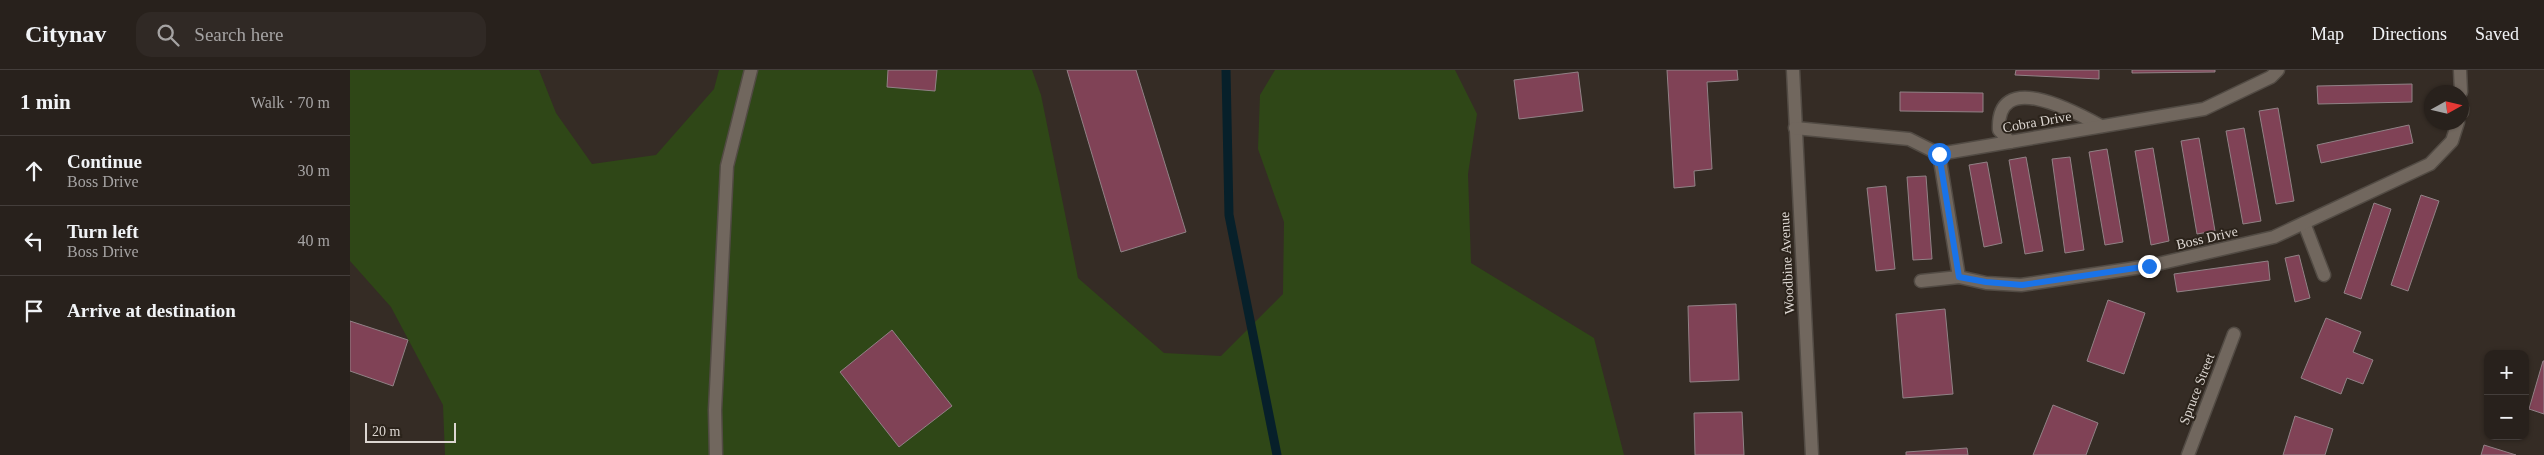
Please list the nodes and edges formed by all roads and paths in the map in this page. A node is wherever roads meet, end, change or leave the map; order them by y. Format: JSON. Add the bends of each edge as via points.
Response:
{"nodes":[{"id":1,"x":751,"y":70,"type":"edge"},
{"id":2,"x":1793,"y":70,"type":"edge"},
{"id":3,"x":2278,"y":70,"type":"edge"},
{"id":4,"x":2460,"y":70,"type":"edge"},
{"id":5,"x":2461,"y":85,"type":"edge"},
{"id":6,"x":2101,"y":126,"type":"junction"},
{"id":7,"x":1795,"y":128,"type":"junction"},
{"id":8,"x":2455,"y":130,"type":"edge"},
{"id":9,"x":2010,"y":142,"type":"junction"},
{"id":10,"x":1939,"y":154,"type":"junction"},
{"id":11,"x":2304,"y":224,"type":"junction"},
{"id":12,"x":2324,"y":275,"type":"dead end"},
{"id":13,"x":1959,"y":277,"type":"junction"},
{"id":14,"x":1921,"y":281,"type":"dead end"},
{"id":15,"x":2234,"y":334,"type":"dead end"},
{"id":16,"x":716,"y":455,"type":"edge"},
{"id":17,"x":1812,"y":455,"type":"edge"},
{"id":18,"x":2188,"y":455,"type":"edge"}],
"edges":[{"from":1,"to":16,"type":"street","via":[[727,166],[715,410]]},
{"from":2,"to":7,"type":"street","name":"Woodbine Avenue"},
{"from":3,"to":6,"type":"street","name":"Cobra Drive","via":[[2271,77],[2204,109]]},
{"from":4,"to":5,"type":"street"},
{"from":6,"to":9,"type":"street","name":"Cobra Drive"},
{"from":6,"to":9,"type":"street","via":[[2043,94],[2014,94],[2004,100],[1998,116],[1999,130]]},
{"from":7,"to":10,"type":"street","via":[[1909,139]]},
{"from":7,"to":17,"type":"street","name":"Woodbine Avenue"},
{"from":8,"to":11,"type":"street","name":"Boss Drive","via":[[2452,141],[2430,164]]},
{"from":9,"to":10,"type":"street","name":"Cobra Drive"},
{"from":10,"to":13,"type":"street"},
{"from":11,"to":12,"type":"street"},
{"from":11,"to":13,"type":"street","name":"Boss Drive","via":[[2274,237],[2149,266],[2022,285]]},
{"from":13,"to":14,"type":"street","name":"Boss Drive"},
{"from":15,"to":18,"type":"street","name":"Spruce Street"}]}
